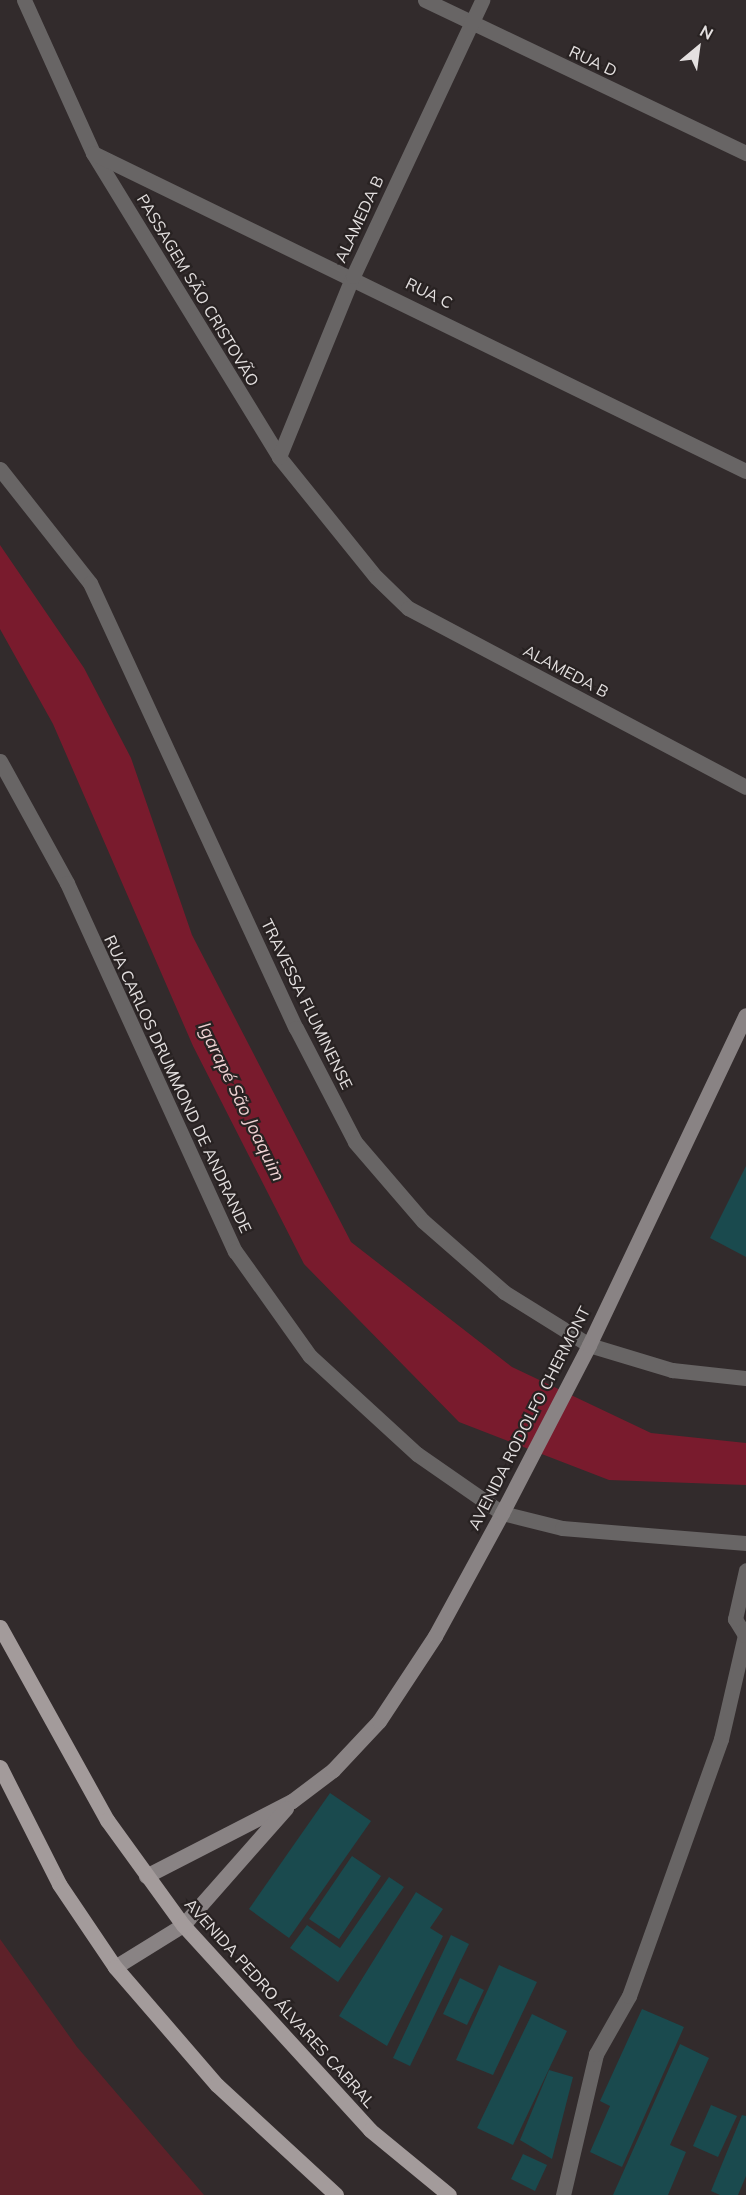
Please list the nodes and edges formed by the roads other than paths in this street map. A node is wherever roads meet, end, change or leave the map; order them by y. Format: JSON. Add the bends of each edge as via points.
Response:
{"nodes":[{"id":1,"x":24,"y":0,"type":"edge"},
{"id":2,"x":425,"y":0,"type":"edge"},
{"id":3,"x":482,"y":0,"type":"edge"},
{"id":4,"x":471,"y":22,"type":"junction"},
{"id":5,"x":93,"y":153,"type":"junction"},
{"id":6,"x":746,"y":153,"type":"edge"},
{"id":7,"x":353,"y":276,"type":"junction"},
{"id":8,"x":279,"y":457,"type":"junction"},
{"id":9,"x":0,"y":469,"type":"edge"},
{"id":10,"x":746,"y":471,"type":"edge"},
{"id":11,"x":376,"y":577,"type":"joint"},
{"id":12,"x":0,"y":761,"type":"edge"},
{"id":13,"x":746,"y":787,"type":"edge"},
{"id":14,"x":746,"y":1015,"type":"edge"},
{"id":15,"x":589,"y":1345,"type":"junction"},
{"id":16,"x":746,"y":1378,"type":"edge"},
{"id":17,"x":502,"y":1513,"type":"junction"},
{"id":18,"x":746,"y":1543,"type":"edge"},
{"id":19,"x":746,"y":1570,"type":"edge"},
{"id":20,"x":0,"y":1627,"type":"edge"},
{"id":21,"x":0,"y":1767,"type":"edge"},
{"id":22,"x":292,"y":1801,"type":"junction"},
{"id":23,"x":146,"y":1876,"type":"junction"},
{"id":24,"x":183,"y":1925,"type":"junction"},
{"id":25,"x":115,"y":1967,"type":"junction"},
{"id":26,"x":336,"y":2195,"type":"edge"},
{"id":27,"x":449,"y":2195,"type":"edge"},
{"id":28,"x":563,"y":2195,"type":"edge"}],
"edges":[{"from":1,"to":5,"type":"street","name":"PASSAGEM SÃO CRISTOVÃO"},
{"from":2,"to":4,"type":"street","name":"RUA D"},
{"from":3,"to":4,"type":"street","name":"ALAMEDA B"},
{"from":4,"to":6,"type":"street","name":"RUA D"},
{"from":4,"to":7,"type":"street","name":"ALAMEDA B"},
{"from":5,"to":7,"type":"street","name":"RUA C"},
{"from":5,"to":8,"type":"street","name":"PASSAGEM SÃO CRISTOVÃO"},
{"from":7,"to":8,"type":"street","name":"ALAMEDA B"},
{"from":7,"to":10,"type":"street","name":"RUA C"},
{"from":8,"to":11,"type":"street","name":"PASSAGEM SÃO CRISTOVÃO"},
{"from":9,"to":15,"type":"street","name":"TRAVESSA FLUMINENSE","via":[[90,583],[296,1028],[355,1142],[423,1221],[504,1292]]},
{"from":11,"to":13,"type":"street","name":"ALAMEDA B","via":[[408,608]]},
{"from":12,"to":17,"type":"street","name":"RUA CARLOS DRUMMOND DE ANDRANDE","via":[[67,883],[235,1251],[310,1356],[417,1454]]},
{"from":14,"to":15,"type":"main road","name":"AVENIDA RODOLFO CHERMONT"},
{"from":15,"to":16,"type":"street","name":"TRAVESSA FLUMINENSE","via":[[672,1370]]},
{"from":15,"to":17,"type":"main road","name":"AVENIDA RODOLFO CHERMONT"},
{"from":17,"to":18,"type":"street","name":"RUA CARLOS DRUMMOND DE ANDRANDE","via":[[562,1528]]},
{"from":17,"to":22,"type":"main road","name":"AVENIDA RODOLFO CHERMONT","via":[[435,1636],[379,1721],[333,1770]]},
{"from":19,"to":28,"type":"street","via":[[735,1619],[745,1635],[721,1739],[629,1996],[596,2054]]},
{"from":20,"to":23,"type":"main road","name":"AVENIDA PEDRO ÁLVARES CABRAL","via":[[107,1820]]},
{"from":21,"to":25,"type":"main road","via":[[59,1884]]},
{"from":22,"to":23,"type":"main road","name":"AVENIDA RODOLFO CHERMONT"},
{"from":22,"to":24,"type":"main road","name":"AVENIDA RODOLFO CHERMONT"},
{"from":23,"to":24,"type":"main road","name":"AVENIDA PEDRO ÁLVARES CABRAL"},
{"from":24,"to":25,"type":"main road","name":"AVENIDA RODOLFO CHERMONT"},
{"from":24,"to":27,"type":"main road","name":"AVENIDA PEDRO ÁLVARES CABRAL","via":[[370,2130]]},
{"from":25,"to":26,"type":"main road","via":[[217,2085]]}]}
